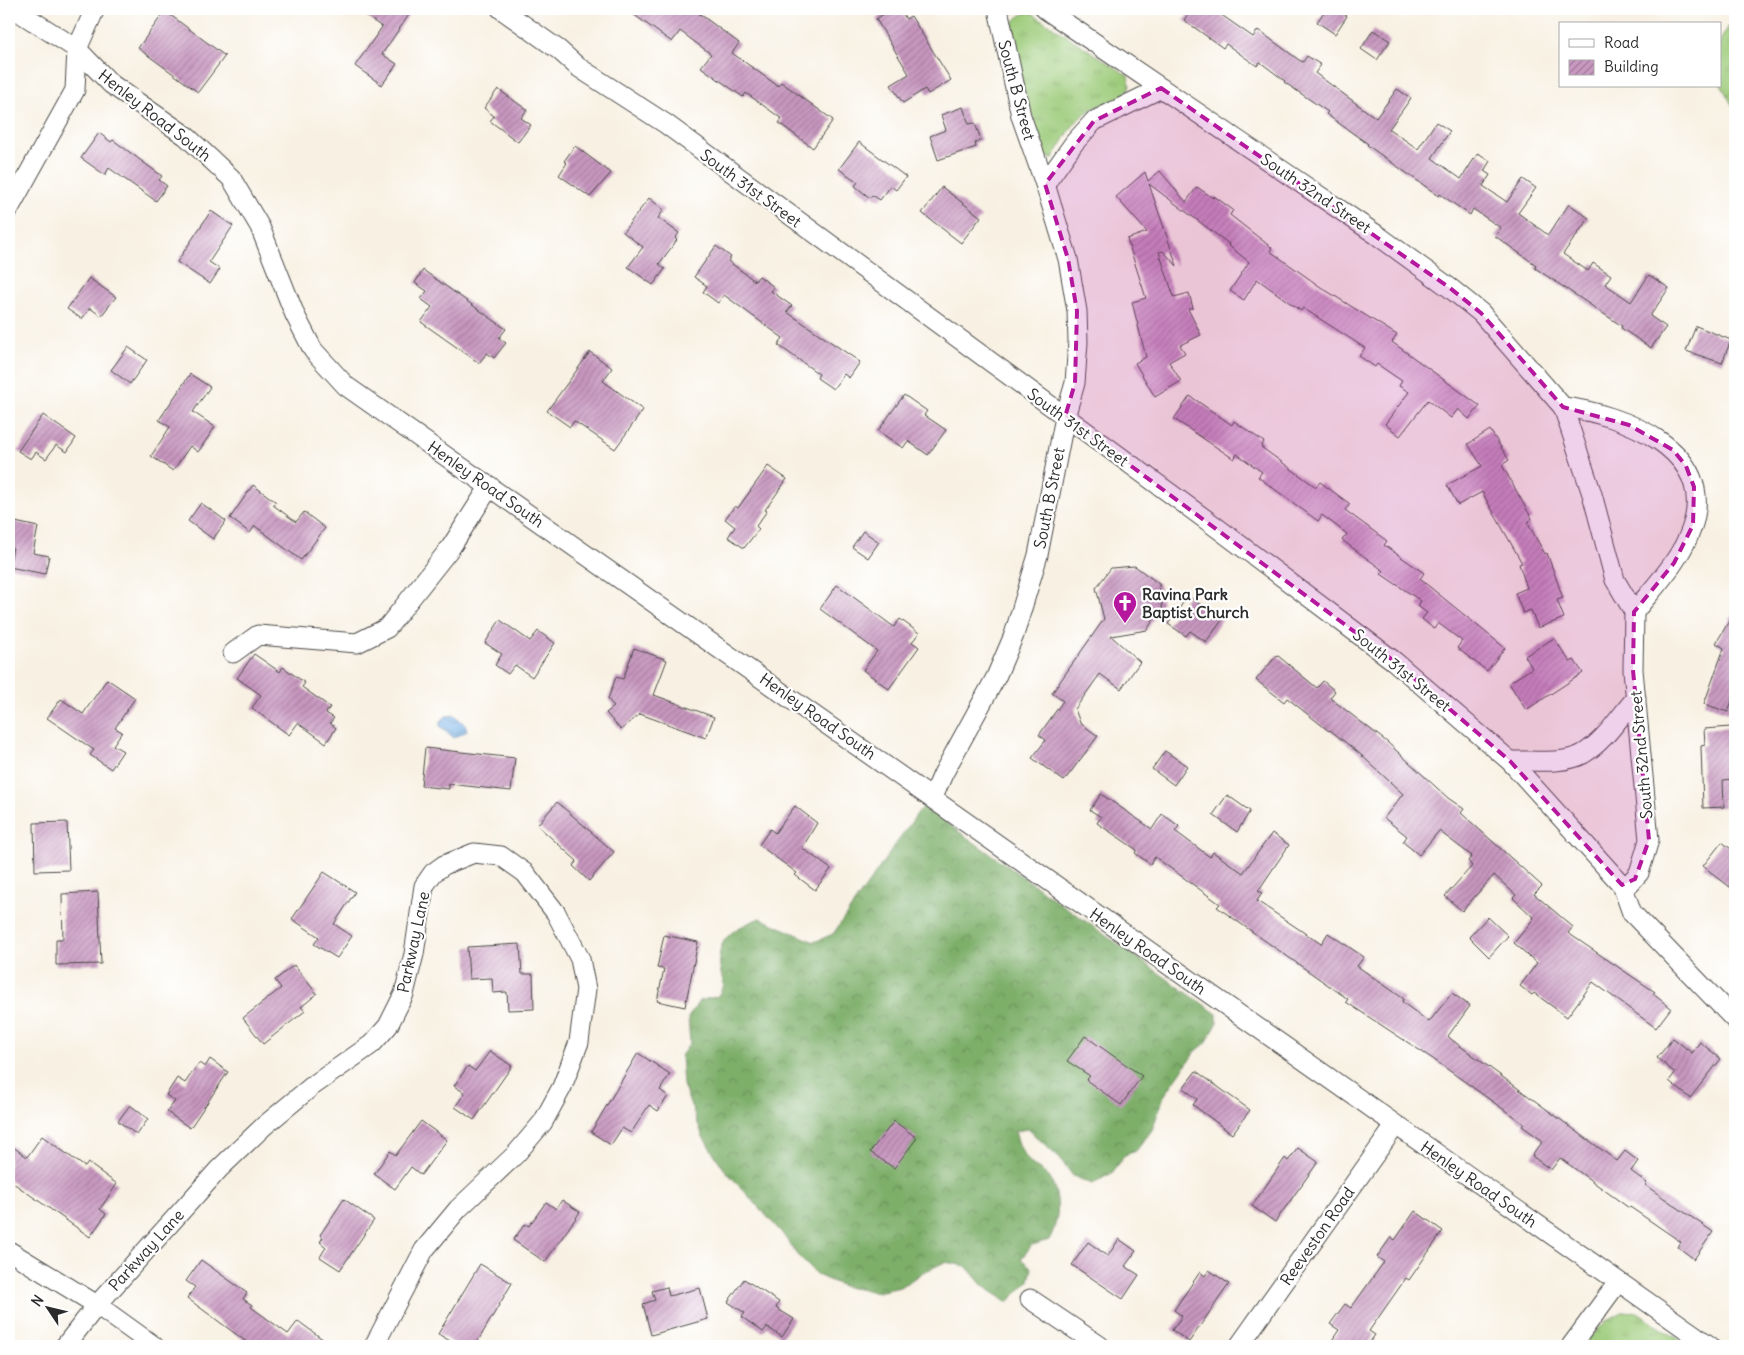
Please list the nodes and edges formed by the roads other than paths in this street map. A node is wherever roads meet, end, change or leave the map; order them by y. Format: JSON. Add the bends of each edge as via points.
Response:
{"nodes":[{"id":1,"x":14,"y":9,"type":"edge"},
{"id":2,"x":96,"y":9,"type":"edge"},
{"id":3,"x":501,"y":9,"type":"edge"},
{"id":4,"x":998,"y":9,"type":"edge"},
{"id":5,"x":1045,"y":9,"type":"edge"},
{"id":6,"x":77,"y":49,"type":"junction"},
{"id":7,"x":1161,"y":88,"type":"junction"},
{"id":8,"x":1046,"y":184,"type":"junction"},
{"id":9,"x":9,"y":209,"type":"edge"},
{"id":10,"x":1563,"y":407,"type":"junction"},
{"id":11,"x":1065,"y":417,"type":"junction"},
{"id":12,"x":490,"y":486,"type":"junction"},
{"id":13,"x":1634,"y":612,"type":"junction"},
{"id":14,"x":233,"y":652,"type":"dead end"},
{"id":15,"x":1636,"y":698,"type":"junction"},
{"id":16,"x":1510,"y":761,"type":"junction"},
{"id":17,"x":933,"y":797,"type":"junction"},
{"id":18,"x":1622,"y":885,"type":"junction"},
{"id":19,"x":1735,"y":1020,"type":"edge"},
{"id":20,"x":1395,"y":1126,"type":"junction"},
{"id":21,"x":9,"y":1251,"type":"edge"},
{"id":22,"x":1618,"y":1282,"type":"junction"},
{"id":23,"x":1030,"y":1300,"type":"dead end"},
{"id":24,"x":97,"y":1305,"type":"junction"},
{"id":25,"x":65,"y":1346,"type":"edge"},
{"id":26,"x":154,"y":1346,"type":"edge"},
{"id":27,"x":374,"y":1346,"type":"edge"},
{"id":28,"x":1100,"y":1346,"type":"edge"},
{"id":29,"x":1239,"y":1346,"type":"edge"},
{"id":30,"x":1571,"y":1346,"type":"edge"},
{"id":31,"x":1710,"y":1346,"type":"edge"}],
"edges":[{"from":1,"to":6,"type":"street","name":"Henley Road South"},
{"from":2,"to":6,"type":"street"},
{"from":3,"to":11,"type":"street","name":"South 31st Street","via":[[578,67],[666,124]]},
{"from":4,"to":8,"type":"street","name":"South B Street","via":[[1021,116]]},
{"from":5,"to":7,"type":"street","name":"South 32nd Street"},
{"from":6,"to":9,"type":"street","via":[[75,90]]},
{"from":6,"to":12,"type":"street","name":"Henley Road South","via":[[111,84],[186,136],[231,178],[260,227],[295,315],[324,364],[346,386]]},
{"from":7,"to":8,"type":"street","via":[[1094,121],[1074,143]]},
{"from":7,"to":10,"type":"street","name":"South 32nd Street","via":[[1450,288],[1481,313]]},
{"from":8,"to":11,"type":"street","name":"South B Street","via":[[1068,258],[1077,311],[1076,383]]},
{"from":10,"to":13,"type":"street","name":"South 32nd Street","via":[[1592,494],[1615,580]]},
{"from":10,"to":13,"type":"street","via":[[1601,415],[1652,436],[1680,456],[1694,487],[1693,525],[1688,538],[1674,563]]},
{"from":11,"to":16,"type":"street","name":"South 31st Street","via":[[1325,607]]},
{"from":11,"to":17,"type":"street","name":"South B Street","via":[[1038,555],[1014,635],[996,677]]},
{"from":12,"to":14,"type":"street","via":[[451,547],[387,628],[357,643],[258,635]]},
{"from":12,"to":17,"type":"street","name":"Henley Road South"},
{"from":13,"to":15,"type":"street","name":"South 32nd Street"},
{"from":15,"to":16,"type":"street","via":[[1602,738],[1582,755],[1556,761]]},
{"from":15,"to":18,"type":"street","name":"South 32nd Street","via":[[1649,840],[1637,877]]},
{"from":16,"to":18,"type":"street","name":"South 31st Street"},
{"from":17,"to":20,"type":"street","name":"Henley Road South"},
{"from":18,"to":19,"type":"street","via":[[1632,913]]},
{"from":20,"to":22,"type":"street","name":"Henley Road South"},
{"from":20,"to":29,"type":"street","name":"Reeveston Road"},
{"from":21,"to":24,"type":"street"},
{"from":22,"to":30,"type":"street"},
{"from":22,"to":31,"type":"street","name":"Henley Road South"},
{"from":23,"to":28,"type":"street"},
{"from":24,"to":25,"type":"street","name":"Parkway Lane"},
{"from":24,"to":26,"type":"street"},
{"from":24,"to":27,"type":"street","name":"Parkway Lane","via":[[219,1169],[264,1126],[311,1087],[372,1044],[388,1026],[404,994],[414,954],[424,886],[433,873],[474,853],[501,856],[525,873],[556,913],[580,959],[586,989],[579,1042],[562,1087],[543,1122],[490,1181],[452,1216],[424,1250]]}]}
